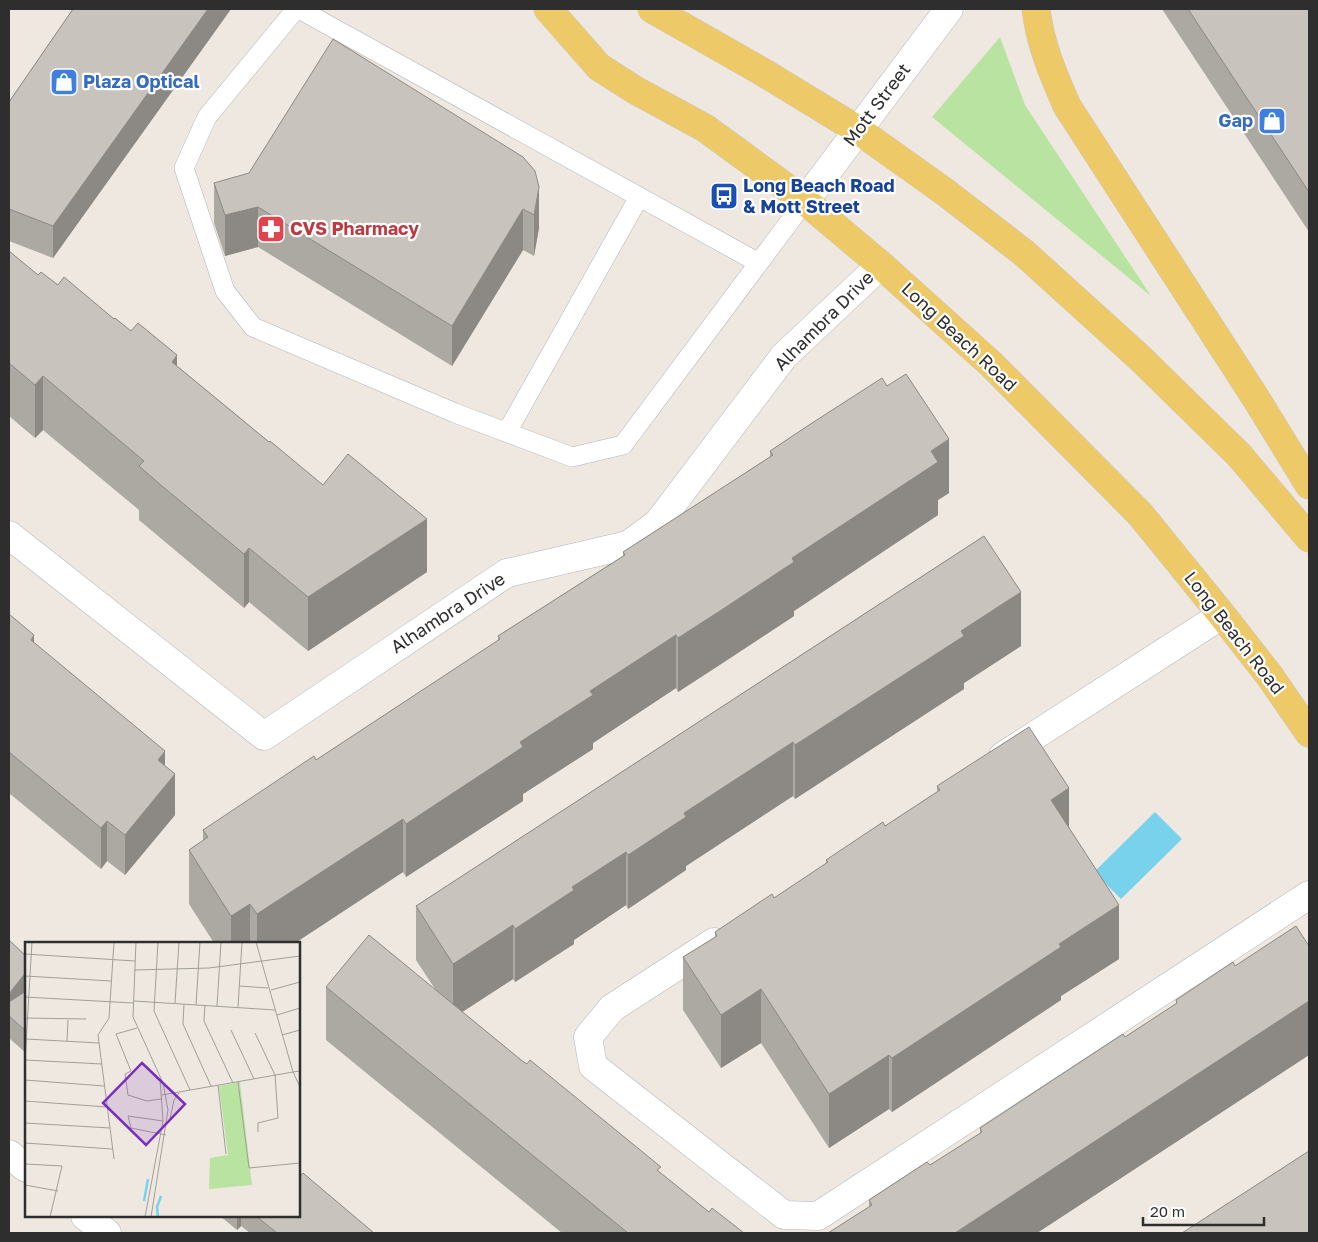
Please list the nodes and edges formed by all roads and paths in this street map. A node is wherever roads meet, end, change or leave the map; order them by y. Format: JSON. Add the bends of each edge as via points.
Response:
{"nodes":[{"id":1,"x":297,"y":9,"type":"edge"},
{"id":2,"x":548,"y":9,"type":"edge"},
{"id":3,"x":652,"y":9,"type":"edge"},
{"id":4,"x":949,"y":9,"type":"edge"},
{"id":5,"x":1036,"y":9,"type":"edge"},
{"id":6,"x":858,"y":130,"type":"junction"},
{"id":7,"x":639,"y":197,"type":"junction"},
{"id":8,"x":805,"y":201,"type":"junction"},
{"id":9,"x":759,"y":263,"type":"junction"},
{"id":10,"x":881,"y":265,"type":"junction"},
{"id":11,"x":507,"y":432,"type":"junction"},
{"id":12,"x":1309,"y":485,"type":"edge"},
{"id":13,"x":9,"y":535,"type":"edge"},
{"id":14,"x":1309,"y":538,"type":"edge"},
{"id":15,"x":1222,"y":614,"type":"junction"},
{"id":16,"x":1309,"y":733,"type":"edge"},
{"id":17,"x":980,"y":770,"type":"edge"},
{"id":18,"x":1309,"y":894,"type":"edge"},
{"id":19,"x":738,"y":927,"type":"edge"},
{"id":20,"x":9,"y":1154,"type":"edge"},
{"id":21,"x":25,"y":1167,"type":"edge"},
{"id":22,"x":86,"y":1217,"type":"edge"},
{"id":23,"x":107,"y":1233,"type":"edge"}],
"edges":[{"from":1,"to":7,"type":"lane"},
{"from":1,"to":11,"type":"lane","via":[[207,117],[184,168],[225,291],[254,328]]},
{"from":2,"to":8,"type":"main road","name":"Long Beach Road","via":[[599,67],[705,128]]},
{"from":3,"to":6,"type":"main road"},
{"from":4,"to":6,"type":"street","name":"Mott Street"},
{"from":5,"to":12,"type":"main road","via":[[1048,63],[1067,106]]},
{"from":6,"to":8,"type":"street","name":"Mott Street"},
{"from":6,"to":14,"type":"main road","via":[[1024,254],[1140,358],[1239,455]]},
{"from":7,"to":9,"type":"lane"},
{"from":7,"to":11,"type":"lane"},
{"from":8,"to":9,"type":"lane"},
{"from":8,"to":10,"type":"main road","name":"Long Beach Road"},
{"from":9,"to":11,"type":"lane","via":[[623,445],[572,457]]},
{"from":10,"to":13,"type":"street","name":"Alhambra Drive","via":[[784,356],[658,523],[628,545],[507,573],[264,736]]},
{"from":10,"to":15,"type":"main road","name":"Long Beach Road","via":[[991,364],[1140,514]]},
{"from":15,"to":16,"type":"main road","name":"Long Beach Road"},
{"from":15,"to":17,"type":"street"},
{"from":18,"to":19,"type":"street","via":[[818,1216],[784,1215],[593,1066],[588,1037],[612,1008]]},
{"from":20,"to":21,"type":"street"},
{"from":22,"to":23,"type":"street"}]}
